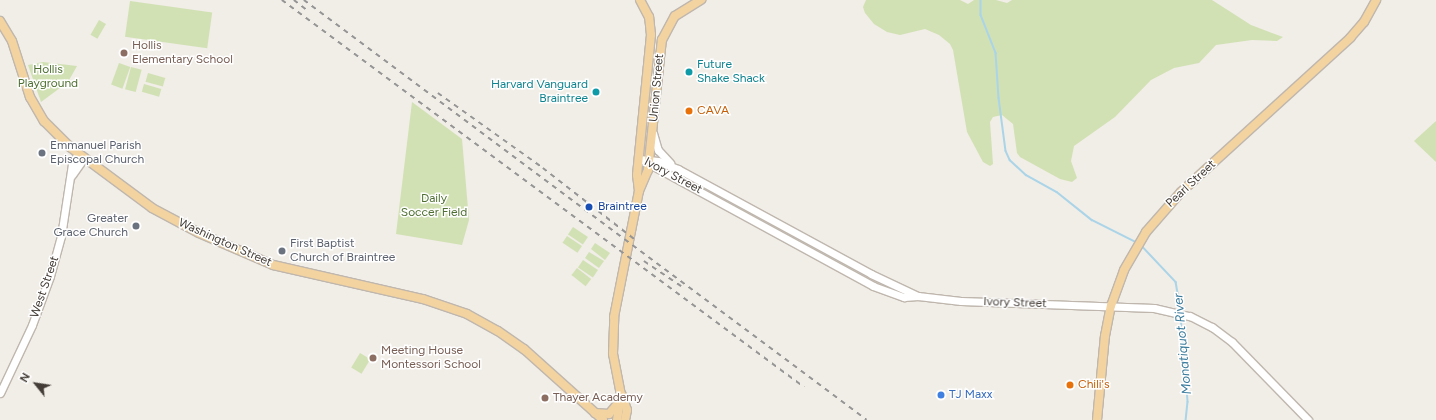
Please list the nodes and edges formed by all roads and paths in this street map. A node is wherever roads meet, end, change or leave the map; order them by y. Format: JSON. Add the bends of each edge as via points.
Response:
{"nodes":[{"id":1,"x":640,"y":0,"type":"edge"},
{"id":2,"x":701,"y":0,"type":"edge"},
{"id":3,"x":1376,"y":0,"type":"edge"},
{"id":4,"x":0,"y":21,"type":"edge"},
{"id":5,"x":653,"y":131,"type":"junction"},
{"id":6,"x":81,"y":155,"type":"junction"},
{"id":7,"x":639,"y":159,"type":"junction"},
{"id":8,"x":649,"y":161,"type":"junction"},
{"id":9,"x":678,"y":169,"type":"junction"},
{"id":10,"x":692,"y":186,"type":"junction"},
{"id":11,"x":639,"y":191,"type":"junction"},
{"id":12,"x":738,"y":201,"type":"junction"},
{"id":13,"x":918,"y":296,"type":"junction"},
{"id":14,"x":1111,"y":306,"type":"junction"},
{"id":15,"x":618,"y":383,"type":"junction"},
{"id":16,"x":0,"y":393,"type":"edge"},
{"id":17,"x":627,"y":410,"type":"junction"},
{"id":18,"x":594,"y":412,"type":"junction"},
{"id":19,"x":603,"y":420,"type":"edge"},
{"id":20,"x":617,"y":420,"type":"edge"},
{"id":21,"x":625,"y":420,"type":"edge"},
{"id":22,"x":630,"y":420,"type":"edge"},
{"id":23,"x":1097,"y":420,"type":"edge"},
{"id":24,"x":1308,"y":420,"type":"edge"}],
"edges":[{"from":1,"to":7,"type":"main road","name":"Union Street","via":[[649,17],[651,39]]},
{"from":2,"to":5,"type":"main road","name":"Union Street","via":[[675,16],[663,37]]},
{"from":3,"to":14,"type":"main road","name":"Pearl Street","via":[[1364,22],[1350,38],[1161,213],[1135,250]]},
{"from":4,"to":6,"type":"main road","name":"Washington Street","via":[[12,41],[38,113],[56,134]]},
{"from":5,"to":8,"type":"main road","name":"Union Street"},
{"from":5,"to":9,"type":"street","via":[[660,154]]},
{"from":6,"to":16,"type":"street","name":"West Street","via":[[73,161],[61,236],[49,280],[32,325]]},
{"from":6,"to":18,"type":"main road","name":"Washington Street","via":[[155,210],[261,260],[307,274],[423,299],[473,317],[524,349]]},
{"from":7,"to":8,"type":"street","name":"Ivory Street"},
{"from":7,"to":11,"type":"main road","name":"Union Street"},
{"from":8,"to":9,"type":"street","name":"Ivory Street"},
{"from":8,"to":10,"type":"street","name":"Ivory Street"},
{"from":8,"to":11,"type":"main road","name":"Union Street","via":[[646,180]]},
{"from":9,"to":12,"type":"street","name":"Ivory Street"},
{"from":10,"to":12,"type":"street","via":[[742,210],[743,206]]},
{"from":10,"to":13,"type":"street","name":"Ivory Street","via":[[869,284],[904,296]]},
{"from":11,"to":15,"type":"main road","name":"Union Street","via":[[614,321],[613,354]]},
{"from":12,"to":13,"type":"street","name":"Ivory Street","via":[[864,270]]},
{"from":13,"to":14,"type":"street","name":"Ivory Street","via":[[961,301]]},
{"from":14,"to":23,"type":"main road","name":"Pearl Street"},
{"from":14,"to":24,"type":"street","name":"Ivory Street","via":[[1170,310],[1212,327],[1232,342]]},
{"from":15,"to":17,"type":"main road","name":"Union Street"},
{"from":15,"to":18,"type":"main road","via":[[620,399],[613,411],[603,415]]},
{"from":15,"to":20,"type":"main road","name":"Union Street","via":[[621,402]]},
{"from":17,"to":21,"type":"main road","name":"Union Street"},
{"from":17,"to":22,"type":"main road"},
{"from":18,"to":19,"type":"main road","name":"Washington Street"}]}
